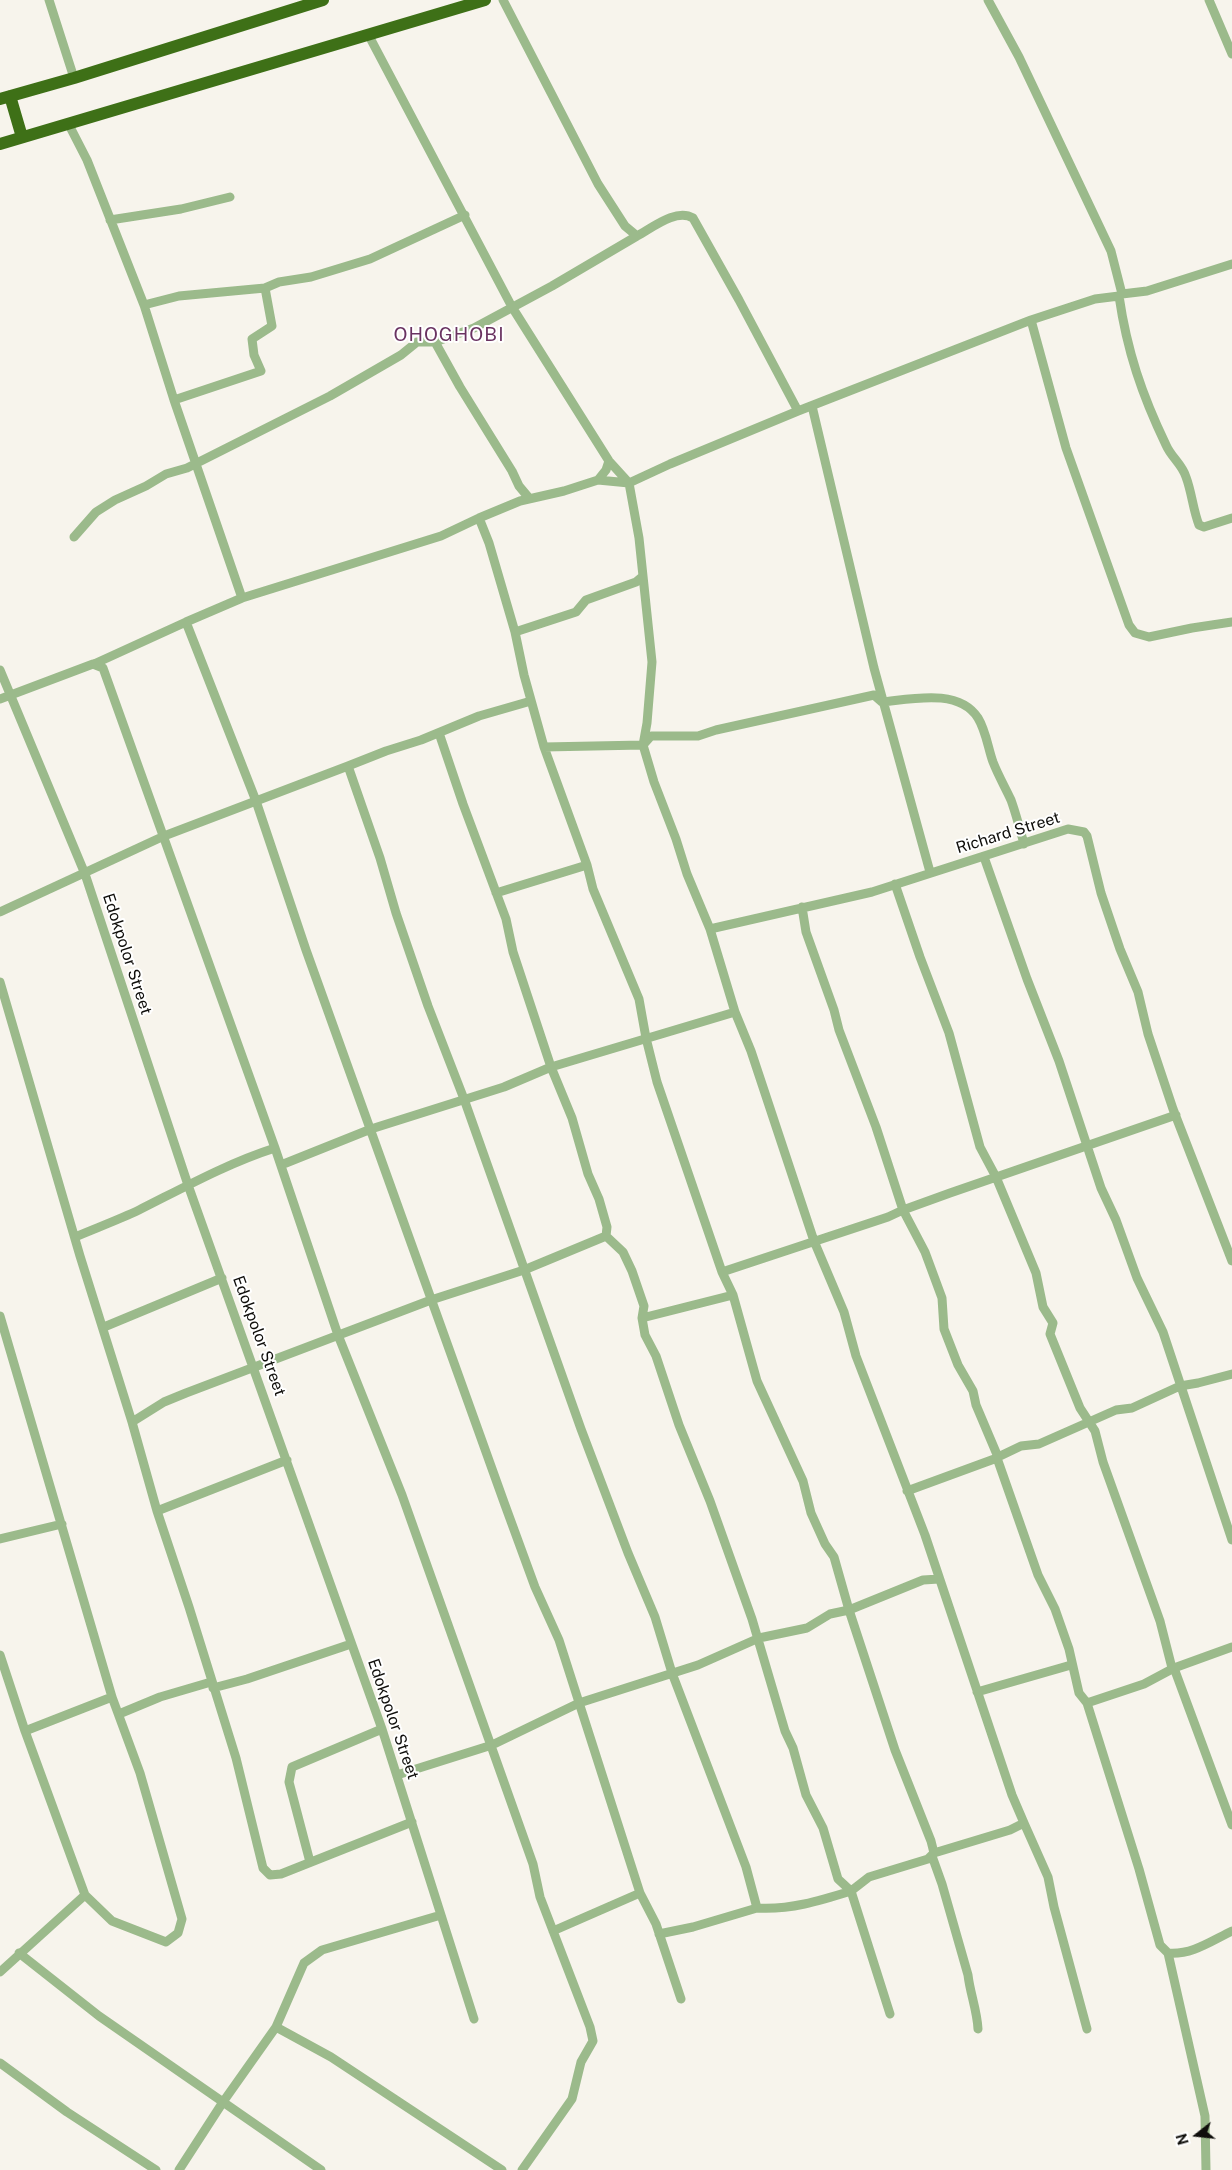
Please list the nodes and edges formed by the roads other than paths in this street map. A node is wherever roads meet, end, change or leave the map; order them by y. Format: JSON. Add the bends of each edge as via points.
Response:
{"nodes":[{"id":1,"x":49,"y":0,"type":"edge"},
{"id":2,"x":323,"y":0,"type":"edge"},
{"id":3,"x":484,"y":0,"type":"edge"},
{"id":4,"x":503,"y":0,"type":"edge"},
{"id":5,"x":988,"y":0,"type":"edge"},
{"id":6,"x":1209,"y":0,"type":"edge"},
{"id":7,"x":368,"y":34,"type":"junction"},
{"id":8,"x":1232,"y":54,"type":"edge"},
{"id":9,"x":74,"y":78,"type":"junction"},
{"id":10,"x":5,"y":98,"type":"edge"},
{"id":11,"x":68,"y":123,"type":"junction"},
{"id":12,"x":22,"y":138,"type":"junction"},
{"id":13,"x":0,"y":144,"type":"edge"},
{"id":14,"x":230,"y":197,"type":"dead end"},
{"id":15,"x":465,"y":215,"type":"junction"},
{"id":16,"x":110,"y":220,"type":"junction"},
{"id":17,"x":637,"y":236,"type":"junction"},
{"id":18,"x":1232,"y":264,"type":"edge"},
{"id":19,"x":265,"y":288,"type":"junction"},
{"id":20,"x":1120,"y":295,"type":"junction"},
{"id":21,"x":144,"y":305,"type":"junction"},
{"id":22,"x":512,"y":307,"type":"junction"},
{"id":23,"x":1031,"y":320,"type":"junction"},
{"id":24,"x":435,"y":342,"type":"junction"},
{"id":25,"x":174,"y":400,"type":"junction"},
{"id":26,"x":812,"y":406,"type":"junction"},
{"id":27,"x":798,"y":411,"type":"junction"},
{"id":28,"x":609,"y":461,"type":"junction"},
{"id":29,"x":197,"y":463,"type":"junction"},
{"id":30,"x":598,"y":480,"type":"junction"},
{"id":31,"x":629,"y":483,"type":"junction"},
{"id":32,"x":530,"y":498,"type":"junction"},
{"id":33,"x":479,"y":518,"type":"junction"},
{"id":34,"x":1232,"y":518,"type":"edge"},
{"id":35,"x":74,"y":537,"type":"dead end"},
{"id":36,"x":642,"y":577,"type":"junction"},
{"id":37,"x":242,"y":598,"type":"junction"},
{"id":38,"x":186,"y":622,"type":"junction"},
{"id":39,"x":1232,"y":622,"type":"edge"},
{"id":40,"x":515,"y":632,"type":"junction"},
{"id":41,"x":94,"y":664,"type":"junction"},
{"id":42,"x":0,"y":670,"type":"edge"},
{"id":43,"x":12,"y":696,"type":"junction"},
{"id":44,"x":0,"y":699,"type":"edge"},
{"id":45,"x":532,"y":701,"type":"junction"},
{"id":46,"x":882,"y":702,"type":"junction"},
{"id":47,"x":439,"y":733,"type":"junction"},
{"id":48,"x":643,"y":744,"type":"junction"},
{"id":49,"x":544,"y":747,"type":"junction"},
{"id":50,"x":348,"y":766,"type":"junction"},
{"id":51,"x":256,"y":801,"type":"junction"},
{"id":52,"x":164,"y":836,"type":"junction"},
{"id":53,"x":1024,"y":844,"type":"junction"},
{"id":54,"x":984,"y":857,"type":"junction"},
{"id":55,"x":588,"y":866,"type":"junction"},
{"id":56,"x":930,"y":872,"type":"junction"},
{"id":57,"x":85,"y":874,"type":"junction"},
{"id":58,"x":895,"y":884,"type":"junction"},
{"id":59,"x":496,"y":893,"type":"junction"},
{"id":60,"x":802,"y":907,"type":"junction"},
{"id":61,"x":0,"y":912,"type":"edge"},
{"id":62,"x":710,"y":929,"type":"junction"},
{"id":63,"x":0,"y":982,"type":"edge"},
{"id":64,"x":734,"y":1012,"type":"junction"},
{"id":65,"x":646,"y":1038,"type":"junction"},
{"id":66,"x":552,"y":1067,"type":"junction"},
{"id":67,"x":464,"y":1099,"type":"junction"},
{"id":68,"x":1176,"y":1116,"type":"junction"},
{"id":69,"x":371,"y":1129,"type":"junction"},
{"id":70,"x":1086,"y":1147,"type":"junction"},
{"id":71,"x":275,"y":1148,"type":"junction"},
{"id":72,"x":281,"y":1165,"type":"junction"},
{"id":73,"x":996,"y":1177,"type":"junction"},
{"id":74,"x":188,"y":1184,"type":"junction"},
{"id":75,"x":903,"y":1210,"type":"junction"},
{"id":76,"x":606,"y":1236,"type":"junction"},
{"id":77,"x":75,"y":1237,"type":"junction"},
{"id":78,"x":814,"y":1241,"type":"junction"},
{"id":79,"x":1232,"y":1261,"type":"edge"},
{"id":80,"x":524,"y":1270,"type":"junction"},
{"id":81,"x":722,"y":1272,"type":"junction"},
{"id":82,"x":222,"y":1278,"type":"junction"},
{"id":83,"x":732,"y":1295,"type":"junction"},
{"id":84,"x":431,"y":1300,"type":"junction"},
{"id":85,"x":0,"y":1316,"type":"edge"},
{"id":86,"x":642,"y":1318,"type":"junction"},
{"id":87,"x":104,"y":1328,"type":"junction"},
{"id":88,"x":338,"y":1335,"type":"junction"},
{"id":89,"x":254,"y":1368,"type":"junction"},
{"id":90,"x":1232,"y":1374,"type":"edge"},
{"id":91,"x":1180,"y":1386,"type":"junction"},
{"id":92,"x":132,"y":1422,"type":"junction"},
{"id":93,"x":1090,"y":1422,"type":"junction"},
{"id":94,"x":998,"y":1458,"type":"junction"},
{"id":95,"x":287,"y":1460,"type":"junction"},
{"id":96,"x":908,"y":1491,"type":"junction"},
{"id":97,"x":157,"y":1511,"type":"junction"},
{"id":98,"x":62,"y":1524,"type":"junction"},
{"id":99,"x":0,"y":1539,"type":"edge"},
{"id":100,"x":1232,"y":1540,"type":"edge"},
{"id":101,"x":939,"y":1579,"type":"junction"},
{"id":102,"x":849,"y":1610,"type":"junction"},
{"id":103,"x":759,"y":1638,"type":"junction"},
{"id":104,"x":351,"y":1644,"type":"junction"},
{"id":105,"x":1232,"y":1647,"type":"edge"},
{"id":106,"x":0,"y":1655,"type":"edge"},
{"id":107,"x":1071,"y":1665,"type":"junction"},
{"id":108,"x":1173,"y":1668,"type":"junction"},
{"id":109,"x":672,"y":1673,"type":"junction"},
{"id":110,"x":212,"y":1685,"type":"junction"},
{"id":111,"x":977,"y":1692,"type":"junction"},
{"id":112,"x":112,"y":1697,"type":"junction"},
{"id":113,"x":579,"y":1703,"type":"junction"},
{"id":114,"x":1087,"y":1703,"type":"junction"},
{"id":115,"x":119,"y":1714,"type":"junction"},
{"id":116,"x":382,"y":1729,"type":"junction"},
{"id":117,"x":25,"y":1731,"type":"junction"},
{"id":118,"x":492,"y":1745,"type":"junction"},
{"id":119,"x":397,"y":1775,"type":"junction"},
{"id":120,"x":412,"y":1822,"type":"junction"},
{"id":121,"x":1024,"y":1823,"type":"junction"},
{"id":122,"x":1232,"y":1825,"type":"edge"},
{"id":123,"x":933,"y":1855,"type":"junction"},
{"id":124,"x":310,"y":1862,"type":"junction"},
{"id":125,"x":851,"y":1891,"type":"junction"},
{"id":126,"x":640,"y":1893,"type":"junction"},
{"id":127,"x":85,"y":1895,"type":"junction"},
{"id":128,"x":757,"y":1908,"type":"junction"},
{"id":129,"x":441,"y":1915,"type":"junction"},
{"id":130,"x":553,"y":1931,"type":"junction"},
{"id":131,"x":1232,"y":1931,"type":"edge"},
{"id":132,"x":659,"y":1934,"type":"junction"},
{"id":133,"x":1168,"y":1953,"type":"junction"},
{"id":134,"x":19,"y":1954,"type":"junction"},
{"id":135,"x":0,"y":1972,"type":"edge"},
{"id":136,"x":681,"y":1999,"type":"dead end"},
{"id":137,"x":890,"y":2014,"type":"dead end"},
{"id":138,"x":474,"y":2019,"type":"dead end"},
{"id":139,"x":276,"y":2027,"type":"junction"},
{"id":140,"x":978,"y":2029,"type":"dead end"},
{"id":141,"x":1087,"y":2030,"type":"dead end"},
{"id":142,"x":0,"y":2063,"type":"edge"},
{"id":143,"x":223,"y":2102,"type":"junction"},
{"id":144,"x":156,"y":2170,"type":"edge"},
{"id":145,"x":179,"y":2170,"type":"edge"},
{"id":146,"x":321,"y":2170,"type":"edge"},
{"id":147,"x":502,"y":2170,"type":"edge"},
{"id":148,"x":522,"y":2170,"type":"edge"},
{"id":149,"x":1206,"y":2170,"type":"edge"}],
"edges":[{"from":1,"to":9,"type":"street"},
{"from":2,"to":9,"type":"highway"},
{"from":3,"to":7,"type":"highway"},
{"from":4,"to":17,"type":"street","via":[[598,184],[625,226]]},
{"from":5,"to":20,"type":"street","via":[[1019,57],[1110,251]]},
{"from":6,"to":8,"type":"street"},
{"from":7,"to":11,"type":"highway"},
{"from":7,"to":15,"type":"street"},
{"from":9,"to":10,"type":"highway"},
{"from":10,"to":12,"type":"highway"},
{"from":11,"to":12,"type":"highway"},
{"from":11,"to":16,"type":"street"},
{"from":12,"to":13,"type":"highway"},
{"from":14,"to":16,"type":"street","via":[[181,209]]},
{"from":15,"to":19,"type":"street","via":[[370,259]]},
{"from":15,"to":22,"type":"street"},
{"from":16,"to":21,"type":"street"},
{"from":17,"to":22,"type":"street"},
{"from":17,"to":27,"type":"street","via":[[670,218],[693,218]]},
{"from":18,"to":20,"type":"street","via":[[1147,291]]},
{"from":19,"to":21,"type":"street","via":[[179,296]]},
{"from":19,"to":25,"type":"street","via":[[272,326],[252,339],[254,355],[262,371]]},
{"from":20,"to":23,"type":"street","via":[[1095,299]]},
{"from":20,"to":34,"type":"street","via":[[1124,331],[1140,386],[1167,448],[1187,478],[1199,525],[1204,527]]},
{"from":21,"to":25,"type":"street"},
{"from":22,"to":24,"type":"street","via":[[474,328]]},
{"from":22,"to":28,"type":"street"},
{"from":23,"to":26,"type":"street"},
{"from":23,"to":39,"type":"street","via":[[1066,448],[1129,625],[1135,633],[1149,638]]},
{"from":24,"to":29,"type":"street","via":[[417,342],[401,355],[330,396]]},
{"from":24,"to":32,"type":"street","via":[[519,486]]},
{"from":25,"to":29,"type":"street"},
{"from":26,"to":27,"type":"street"},
{"from":26,"to":46,"type":"street"},
{"from":27,"to":31,"type":"street"},
{"from":28,"to":30,"type":"street"},
{"from":28,"to":31,"type":"street"},
{"from":29,"to":35,"type":"street","via":[[166,474],[115,500],[96,512]]},
{"from":29,"to":37,"type":"street"},
{"from":30,"to":31,"type":"street"},
{"from":30,"to":32,"type":"street"},
{"from":31,"to":36,"type":"street"},
{"from":32,"to":33,"type":"street"},
{"from":33,"to":37,"type":"street","via":[[441,536]]},
{"from":33,"to":40,"type":"street","via":[[490,544]]},
{"from":36,"to":40,"type":"street","via":[[586,600],[576,612]]},
{"from":36,"to":48,"type":"street","via":[[652,662]]},
{"from":37,"to":38,"type":"street"},
{"from":38,"to":41,"type":"street"},
{"from":38,"to":51,"type":"street"},
{"from":40,"to":45,"type":"street"},
{"from":41,"to":43,"type":"street"},
{"from":41,"to":52,"type":"street","via":[[103,668]]},
{"from":42,"to":43,"type":"street","name":"Edokpolor Street"},
{"from":43,"to":44,"type":"street"},
{"from":43,"to":57,"type":"street","name":"Edokpolor Street"},
{"from":45,"to":47,"type":"street","via":[[479,716]]},
{"from":45,"to":49,"type":"street"},
{"from":46,"to":48,"type":"street","via":[[874,695],[698,736],[651,736]]},
{"from":46,"to":53,"type":"street","via":[[949,699],[972,710],[979,719]]},
{"from":46,"to":56,"type":"street"},
{"from":47,"to":50,"type":"street"},
{"from":47,"to":59,"type":"street"},
{"from":48,"to":49,"type":"street"},
{"from":48,"to":62,"type":"street","via":[[687,874]]},
{"from":49,"to":55,"type":"street"},
{"from":50,"to":51,"type":"street"},
{"from":50,"to":67,"type":"street","via":[[428,1006]]},
{"from":51,"to":52,"type":"street"},
{"from":51,"to":69,"type":"street"},
{"from":52,"to":57,"type":"street"},
{"from":52,"to":71,"type":"street"},
{"from":53,"to":54,"type":"street","name":"Richard Street"},
{"from":53,"to":68,"type":"street","name":"Richard Street","via":[[1068,829],[1088,836],[1101,893],[1138,992],[1148,1034]]},
{"from":54,"to":56,"type":"street","name":"Richard Street"},
{"from":54,"to":70,"type":"street","via":[[1059,1061]]},
{"from":55,"to":59,"type":"street"},
{"from":55,"to":65,"type":"street","via":[[594,889],[639,999]]},
{"from":56,"to":58,"type":"street","name":"Richard Street"},
{"from":57,"to":61,"type":"street"},
{"from":57,"to":74,"type":"street","name":"Edokpolor Street"},
{"from":58,"to":60,"type":"street","name":"Richard Street"},
{"from":58,"to":73,"type":"street","via":[[949,1033],[980,1147]]},
{"from":59,"to":66,"type":"street"},
{"from":60,"to":62,"type":"street","name":"Richard Street"},
{"from":60,"to":75,"type":"street","via":[[815,962]]},
{"from":62,"to":64,"type":"street"},
{"from":63,"to":77,"type":"street"},
{"from":64,"to":65,"type":"street"},
{"from":64,"to":78,"type":"street","via":[[763,1084]]},
{"from":65,"to":66,"type":"street"},
{"from":65,"to":81,"type":"street","via":[[657,1082]]},
{"from":66,"to":67,"type":"street"},
{"from":66,"to":76,"type":"street","via":[[608,1227]]},
{"from":67,"to":69,"type":"street"},
{"from":67,"to":80,"type":"street"},
{"from":68,"to":70,"type":"street"},
{"from":68,"to":79,"type":"street"},
{"from":69,"to":72,"type":"street"},
{"from":69,"to":84,"type":"street"},
{"from":70,"to":73,"type":"street"},
{"from":70,"to":91,"type":"street","via":[[1137,1278],[1163,1332]]},
{"from":71,"to":72,"type":"street"},
{"from":71,"to":74,"type":"street"},
{"from":72,"to":88,"type":"street"},
{"from":73,"to":75,"type":"street"},
{"from":73,"to":93,"type":"street","via":[[1036,1273],[1043,1307],[1053,1323],[1050,1334],[1080,1408]]},
{"from":74,"to":77,"type":"street","via":[[137,1211]]},
{"from":74,"to":82,"type":"street","name":"Edokpolor Street"},
{"from":75,"to":78,"type":"street","via":[[888,1218]]},
{"from":75,"to":94,"type":"street","via":[[925,1252],[942,1298],[944,1329],[958,1365],[973,1391]]},
{"from":76,"to":80,"type":"street"},
{"from":76,"to":86,"type":"street","via":[[623,1252],[644,1306]]},
{"from":77,"to":87,"type":"street"},
{"from":78,"to":81,"type":"street"},
{"from":78,"to":96,"type":"street","via":[[844,1312],[856,1356]]},
{"from":80,"to":84,"type":"street"},
{"from":80,"to":109,"type":"street","via":[[581,1429],[655,1617]]},
{"from":81,"to":83,"type":"street"},
{"from":82,"to":87,"type":"street"},
{"from":82,"to":89,"type":"street","name":"Edokpolor Street"},
{"from":83,"to":86,"type":"street"},
{"from":83,"to":102,"type":"street","via":[[757,1381],[803,1481],[811,1513],[834,1557]]},
{"from":84,"to":88,"type":"street"},
{"from":84,"to":113,"type":"street","via":[[532,1578],[559,1640]]},
{"from":85,"to":98,"type":"street"},
{"from":86,"to":103,"type":"street"},
{"from":87,"to":92,"type":"street"},
{"from":88,"to":89,"type":"street"},
{"from":88,"to":118,"type":"street","via":[[402,1495]]},
{"from":89,"to":92,"type":"street","via":[[164,1402]]},
{"from":89,"to":95,"type":"street","name":"Edokpolor Street"},
{"from":90,"to":91,"type":"street"},
{"from":91,"to":93,"type":"street","via":[[1132,1408],[1116,1410]]},
{"from":91,"to":100,"type":"street"},
{"from":92,"to":97,"type":"street"},
{"from":93,"to":94,"type":"street","via":[[1039,1444],[1021,1446]]},
{"from":93,"to":108,"type":"street","via":[[1160,1621]]},
{"from":94,"to":96,"type":"street"},
{"from":94,"to":107,"type":"street","via":[[1038,1575],[1055,1608]]},
{"from":95,"to":97,"type":"street"},
{"from":95,"to":104,"type":"street","name":"Edokpolor Street"},
{"from":96,"to":101,"type":"street"},
{"from":97,"to":110,"type":"street"},
{"from":98,"to":99,"type":"street"},
{"from":98,"to":112,"type":"street"},
{"from":101,"to":102,"type":"street","via":[[923,1580]]},
{"from":101,"to":111,"type":"street"},
{"from":102,"to":103,"type":"street","via":[[830,1614],[807,1628]]},
{"from":102,"to":123,"type":"street"},
{"from":103,"to":109,"type":"street"},
{"from":103,"to":125,"type":"street","via":[[806,1796],[823,1828],[838,1879]]},
{"from":104,"to":110,"type":"street","via":[[247,1679]]},
{"from":104,"to":116,"type":"street","name":"Edokpolor Street"},
{"from":105,"to":108,"type":"street"},
{"from":106,"to":117,"type":"street"},
{"from":107,"to":111,"type":"street"},
{"from":107,"to":114,"type":"street","via":[[1079,1693]]},
{"from":108,"to":114,"type":"street","via":[[1144,1684]]},
{"from":108,"to":122,"type":"street"},
{"from":109,"to":113,"type":"street"},
{"from":109,"to":128,"type":"street","via":[[743,1859]]},
{"from":110,"to":115,"type":"street","via":[[160,1697]]},
{"from":110,"to":124,"type":"street","via":[[236,1758],[263,1868],[270,1875],[281,1874]]},
{"from":111,"to":121,"type":"street"},
{"from":112,"to":115,"type":"street"},
{"from":112,"to":117,"type":"street"},
{"from":113,"to":118,"type":"street"},
{"from":113,"to":126,"type":"street"},
{"from":114,"to":133,"type":"street","via":[[1160,1945]]},
{"from":115,"to":127,"type":"street","via":[[179,1903],[182,1919],[178,1933],[166,1942],[112,1921]]},
{"from":116,"to":119,"type":"street","name":"Edokpolor Street"},
{"from":116,"to":124,"type":"street","via":[[292,1766],[290,1782]]},
{"from":117,"to":127,"type":"street"},
{"from":118,"to":119,"type":"street"},
{"from":118,"to":130,"type":"street"},
{"from":119,"to":120,"type":"street","name":"Edokpolor Street"},
{"from":120,"to":124,"type":"street"},
{"from":120,"to":129,"type":"street","name":"Edokpolor Street"},
{"from":121,"to":123,"type":"street"},
{"from":121,"to":141,"type":"street","via":[[1048,1877]]},
{"from":123,"to":125,"type":"street","via":[[869,1877]]},
{"from":123,"to":140,"type":"street","via":[[967,1968]]},
{"from":125,"to":128,"type":"street","via":[[810,1904]]},
{"from":125,"to":137,"type":"street"},
{"from":126,"to":130,"type":"street"},
{"from":126,"to":132,"type":"street"},
{"from":127,"to":134,"type":"street"},
{"from":128,"to":132,"type":"street"},
{"from":129,"to":138,"type":"street","name":"Edokpolor Street"},
{"from":129,"to":139,"type":"street","via":[[322,1950],[304,1962]]},
{"from":130,"to":148,"type":"street","via":[[593,2041],[581,2062],[572,2099]]},
{"from":131,"to":133,"type":"street","via":[[1193,1950]]},
{"from":132,"to":136,"type":"street"},
{"from":133,"to":149,"type":"street","via":[[1205,2116]]},
{"from":134,"to":135,"type":"street"},
{"from":134,"to":143,"type":"street","via":[[99,2016]]},
{"from":139,"to":143,"type":"street"},
{"from":139,"to":147,"type":"street","via":[[331,2057]]},
{"from":142,"to":144,"type":"street","via":[[67,2112]]},
{"from":143,"to":145,"type":"street"},
{"from":143,"to":146,"type":"street"}]}
